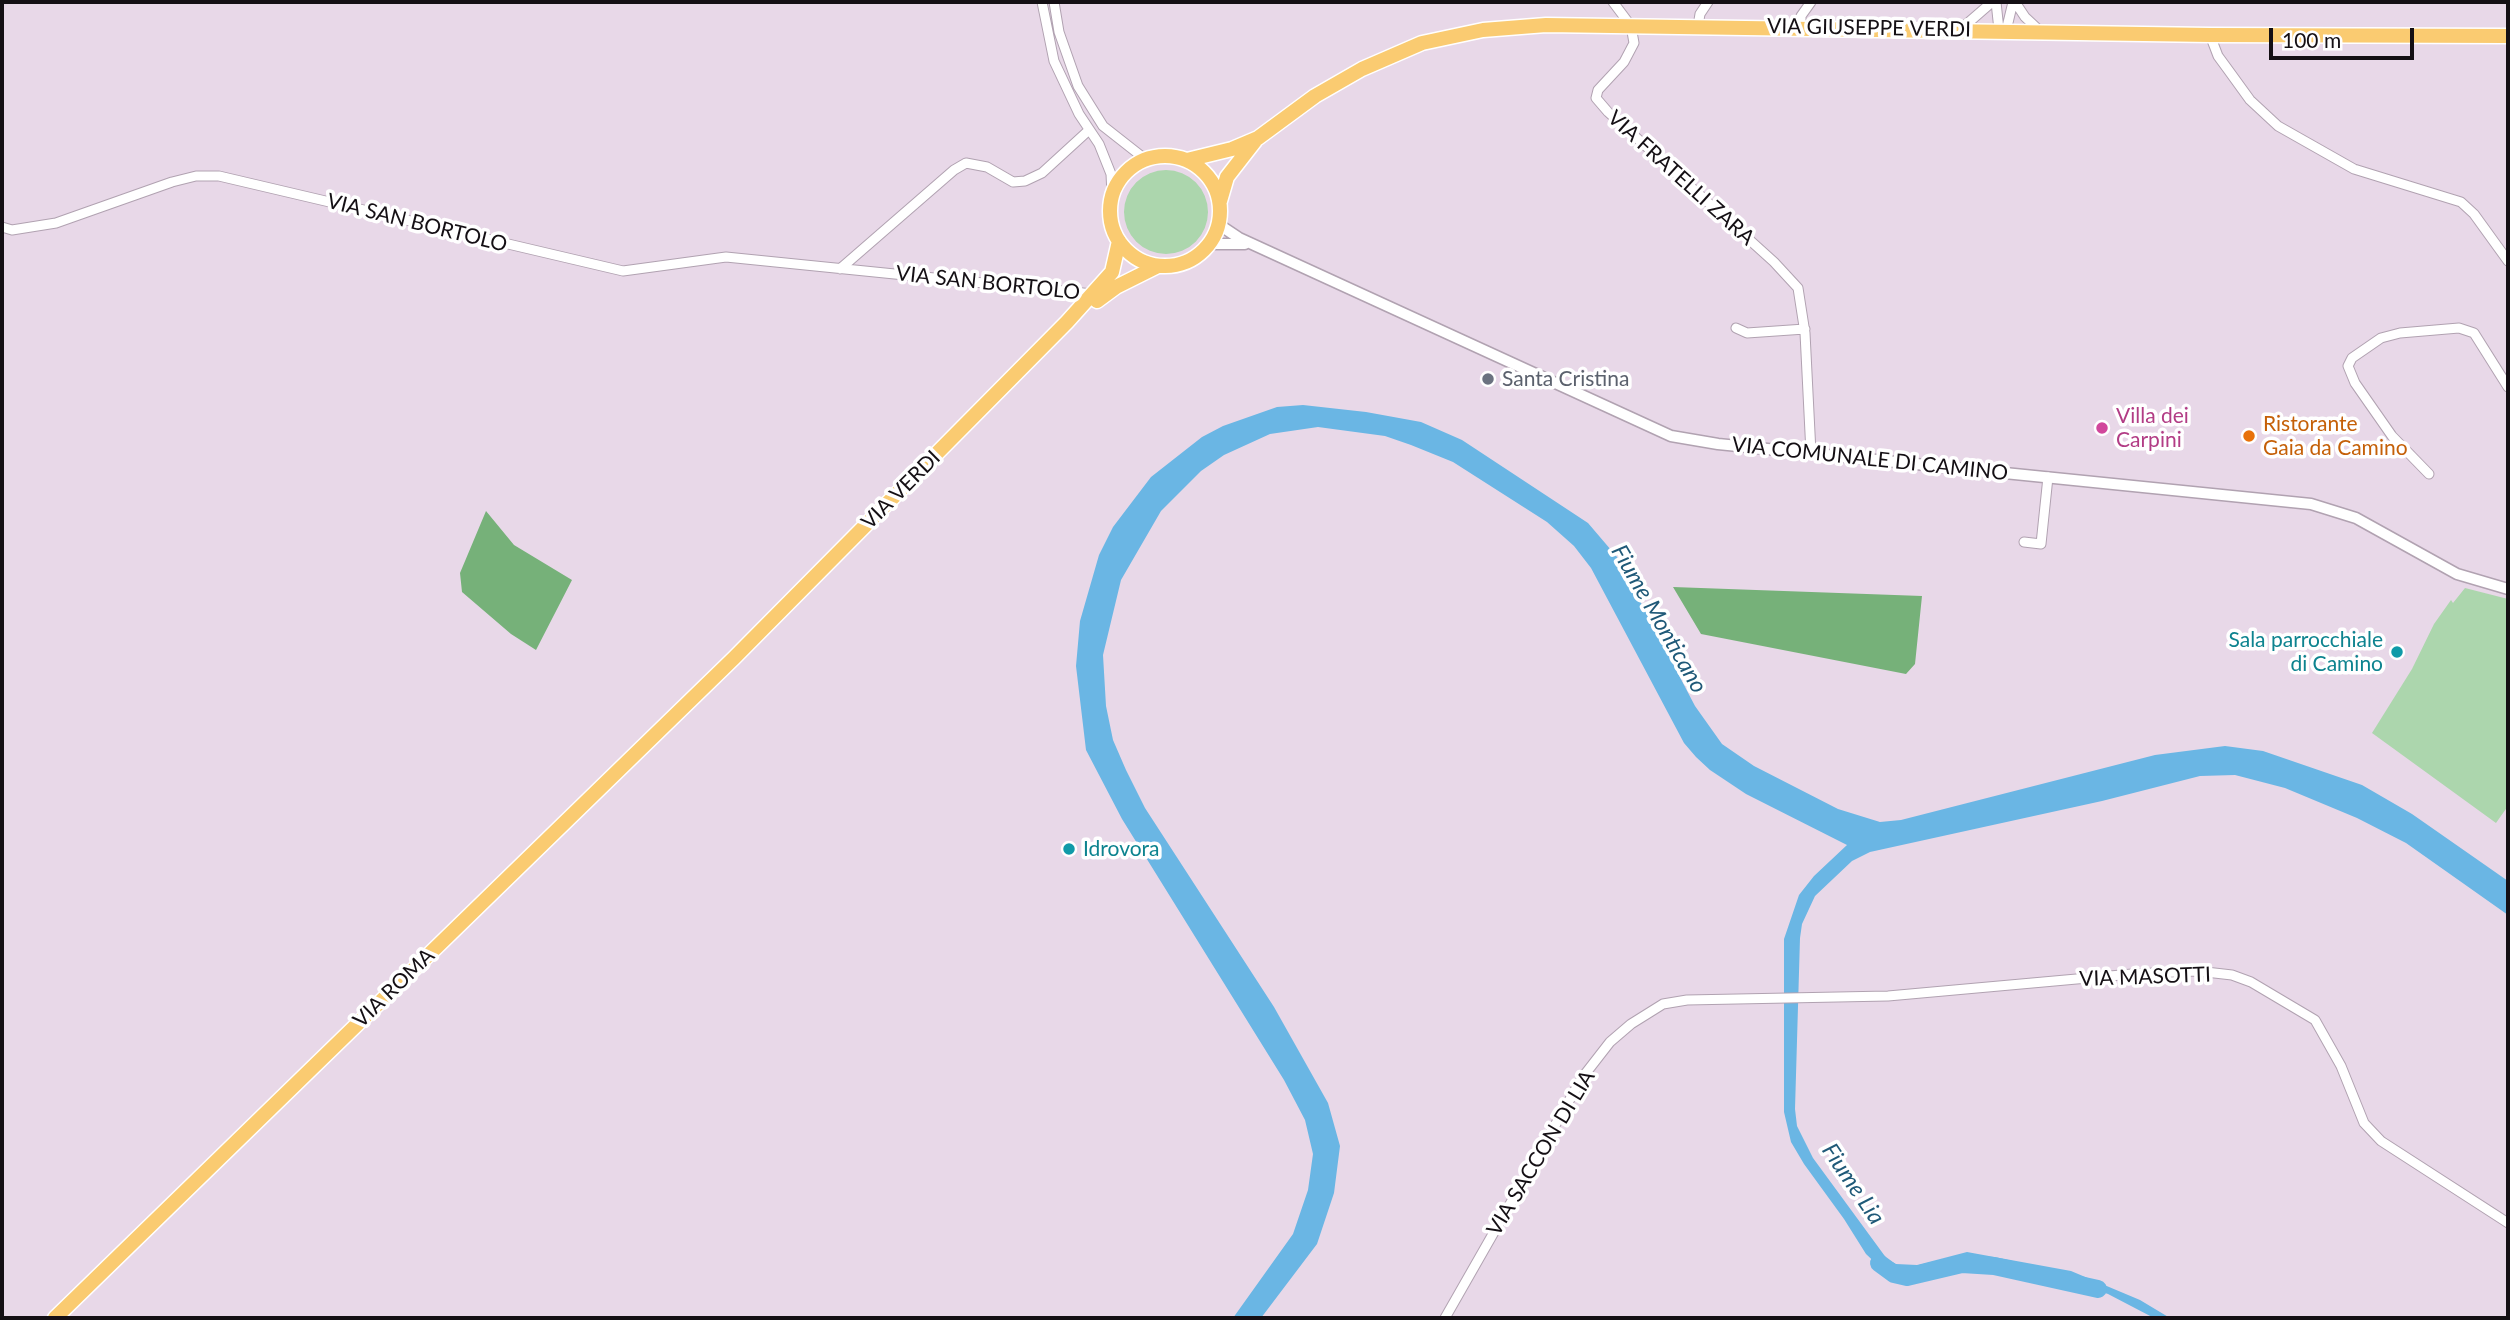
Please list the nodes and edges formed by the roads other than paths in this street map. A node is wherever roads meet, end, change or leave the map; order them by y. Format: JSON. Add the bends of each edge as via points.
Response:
{"nodes":[{"id":1,"x":1042,"y":2,"type":"edge"},
{"id":2,"x":1054,"y":2,"type":"edge"},
{"id":3,"x":1614,"y":2,"type":"edge"},
{"id":4,"x":1708,"y":2,"type":"edge"},
{"id":5,"x":1811,"y":2,"type":"edge"},
{"id":6,"x":1994,"y":2,"type":"edge"},
{"id":7,"x":2014,"y":2,"type":"edge"},
{"id":8,"x":1631,"y":26,"type":"junction"},
{"id":9,"x":1699,"y":26,"type":"junction"},
{"id":10,"x":1801,"y":28,"type":"junction"},
{"id":11,"x":1961,"y":29,"type":"junction"},
{"id":12,"x":2002,"y":30,"type":"junction"},
{"id":13,"x":2040,"y":31,"type":"junction"},
{"id":14,"x":2210,"y":35,"type":"junction"},
{"id":15,"x":2508,"y":36,"type":"edge"},
{"id":16,"x":1089,"y":130,"type":"junction"},
{"id":17,"x":1258,"y":138,"type":"junction"},
{"id":18,"x":1145,"y":159,"type":"junction"},
{"id":19,"x":1187,"y":160,"type":"junction"},
{"id":20,"x":1112,"y":195,"type":"junction"},
{"id":21,"x":1220,"y":204,"type":"junction"},
{"id":22,"x":1218,"y":224,"type":"junction"},
{"id":23,"x":2,"y":227,"type":"edge"},
{"id":24,"x":1119,"y":242,"type":"junction"},
{"id":25,"x":1209,"y":244,"type":"junction"},
{"id":26,"x":1255,"y":246,"type":"junction"},
{"id":27,"x":2508,"y":261,"type":"edge"},
{"id":28,"x":1158,"y":266,"type":"junction"},
{"id":29,"x":840,"y":268,"type":"junction"},
{"id":30,"x":1094,"y":295,"type":"junction"},
{"id":31,"x":1067,"y":323,"type":"junction"},
{"id":32,"x":1736,"y":328,"type":"dead end"},
{"id":33,"x":1805,"y":329,"type":"junction"},
{"id":34,"x":2508,"y":387,"type":"edge"},
{"id":35,"x":1811,"y":453,"type":"junction"},
{"id":36,"x":2429,"y":474,"type":"dead end"},
{"id":37,"x":2048,"y":477,"type":"junction"},
{"id":38,"x":2024,"y":542,"type":"dead end"},
{"id":39,"x":2508,"y":589,"type":"edge"},
{"id":40,"x":734,"y":658,"type":"joint"},
{"id":41,"x":1799,"y":997,"type":"joint"},
{"id":42,"x":2508,"y":1223,"type":"edge"},
{"id":43,"x":55,"y":1318,"type":"edge"},
{"id":44,"x":1445,"y":1318,"type":"edge"}],
"edges":[{"from":1,"to":16,"type":"street","via":[[1054,61]]},
{"from":2,"to":18,"type":"street","via":[[1078,86],[1103,126]]},
{"from":3,"to":8,"type":"street"},
{"from":4,"to":9,"type":"street"},
{"from":5,"to":10,"type":"street","via":[[1801,16]]},
{"from":6,"to":11,"type":"street"},
{"from":6,"to":12,"type":"street"},
{"from":7,"to":12,"type":"street"},
{"from":7,"to":13,"type":"street"},
{"from":8,"to":9,"type":"main road","name":"VIA GIUSEPPE VERDI"},
{"from":8,"to":17,"type":"main road","name":"VIA GIUSEPPE VERDI","via":[[1483,30],[1422,43],[1315,96]]},
{"from":8,"to":33,"type":"street","name":"VIA FRATELLI ZARA","via":[[1634,43],[1596,98],[1798,288]]},
{"from":9,"to":10,"type":"main road","name":"VIA GIUSEPPE VERDI"},
{"from":10,"to":11,"type":"main road","name":"VIA GIUSEPPE VERDI"},
{"from":11,"to":12,"type":"main road","name":"VIA GIUSEPPE VERDI"},
{"from":12,"to":13,"type":"main road","name":"VIA GIUSEPPE VERDI"},
{"from":13,"to":14,"type":"main road","name":"VIA GIUSEPPE VERDI"},
{"from":14,"to":15,"type":"main road","name":"VIA GIUSEPPE VERDI"},
{"from":14,"to":27,"type":"street","via":[[2218,56],[2250,100],[2278,126],[2354,169],[2461,202]]},
{"from":16,"to":20,"type":"street","via":[[1111,174]]},
{"from":16,"to":29,"type":"street","via":[[1042,173],[1025,181],[1013,182],[966,163]]},
{"from":17,"to":19,"type":"main road"},
{"from":17,"to":21,"type":"main road","via":[[1227,177]]},
{"from":18,"to":19,"type":"main road","via":[[1174,156]]},
{"from":18,"to":20,"type":"main road","via":[[1130,167]]},
{"from":19,"to":21,"type":"main road","via":[[1203,170]]},
{"from":20,"to":24,"type":"main road","via":[[1110,211]]},
{"from":21,"to":22,"type":"main road"},
{"from":22,"to":25,"type":"main road"},
{"from":22,"to":26,"type":"street","name":"VIA COMUNALE DI CAMINO"},
{"from":23,"to":29,"type":"street","name":"VIA SAN BORTOLO","via":[[12,230],[57,223],[172,182],[219,176],[622,271],[726,257]]},
{"from":24,"to":28,"type":"main road","via":[[1143,262]]},
{"from":24,"to":30,"type":"main road","via":[[1112,272]]},
{"from":25,"to":26,"type":"street","name":"VIA COMUNALE DI CAMINO"},
{"from":25,"to":28,"type":"main road","via":[[1186,261]]},
{"from":26,"to":35,"type":"street","name":"VIA COMUNALE DI CAMINO","via":[[1658,432],[1718,444]]},
{"from":28,"to":31,"type":"main road","via":[[1116,287]]},
{"from":29,"to":30,"type":"street","name":"VIA SAN BORTOLO"},
{"from":30,"to":31,"type":"main road"},
{"from":31,"to":40,"type":"main road","name":"VIA VERDI"},
{"from":32,"to":33,"type":"street","via":[[1747,333]]},
{"from":33,"to":35,"type":"street","name":"VIA FRATELLI ZARA"},
{"from":34,"to":36,"type":"street","via":[[2480,340],[2459,328],[2381,338],[2352,358],[2348,366],[2355,383],[2392,436]]},
{"from":35,"to":37,"type":"street","name":"VIA COMUNALE DI CAMINO"},
{"from":37,"to":38,"type":"street","via":[[2041,544]]},
{"from":37,"to":39,"type":"street","name":"VIA COMUNALE DI CAMINO","via":[[2290,501],[2335,510],[2457,574]]},
{"from":40,"to":43,"type":"main road","name":"VIA ROMA"},
{"from":41,"to":42,"type":"street","name":"VIA MASOTTI","via":[[1942,993],[2132,974],[2197,971],[2232,975],[2315,1020],[2341,1066],[2364,1123],[2381,1141]]},
{"from":41,"to":44,"type":"street","name":"VIA SACCON DI LIA","via":[[1663,1004],[1610,1042],[1573,1091]]}]}
